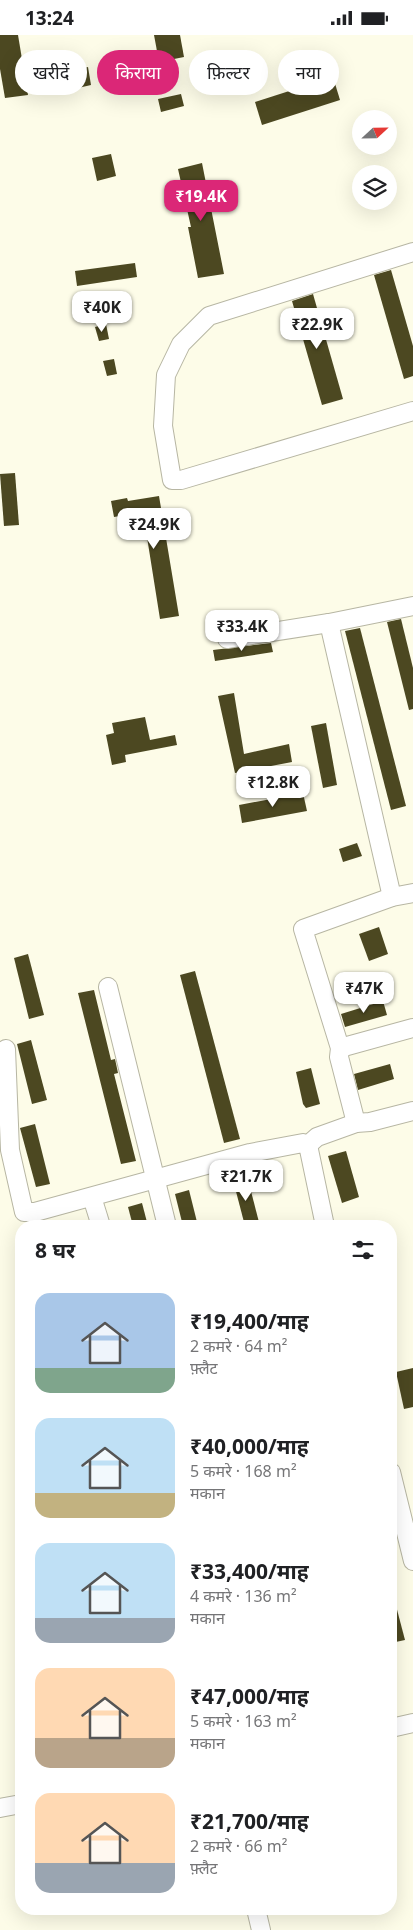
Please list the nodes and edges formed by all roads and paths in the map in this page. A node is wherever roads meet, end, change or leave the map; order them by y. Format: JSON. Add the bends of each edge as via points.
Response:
{"nodes":[{"id":1,"x":413,"y":251,"type":"edge"},
{"id":2,"x":413,"y":411,"type":"edge"},
{"id":3,"x":413,"y":606,"type":"edge"},
{"id":4,"x":329,"y":623,"type":"junction"},
{"id":5,"x":227,"y":639,"type":"dead end"},
{"id":6,"x":413,"y":893,"type":"edge"},
{"id":7,"x":392,"y":897,"type":"junction"},
{"id":8,"x":108,"y":987,"type":"dead end"},
{"id":9,"x":413,"y":1028,"type":"edge"},
{"id":10,"x":340,"y":1048,"type":"junction"},
{"id":11,"x":6,"y":1049,"type":"dead end"},
{"id":12,"x":413,"y":1111,"type":"edge"},
{"id":13,"x":356,"y":1123,"type":"junction"},
{"id":14,"x":308,"y":1145,"type":"junction"},
{"id":15,"x":155,"y":1178,"type":"junction"},
{"id":16,"x":92,"y":1197,"type":"junction"},
{"id":17,"x":99,"y":1220,"type":"edge"},
{"id":18,"x":166,"y":1220,"type":"edge"},
{"id":19,"x":324,"y":1220,"type":"edge"},
{"id":20,"x":397,"y":1497,"type":"edge"},
{"id":21,"x":413,"y":1561,"type":"edge"},
{"id":22,"x":413,"y":1723,"type":"edge"},
{"id":23,"x":397,"y":1727,"type":"edge"},
{"id":24,"x":15,"y":1805,"type":"edge"},
{"id":25,"x":0,"y":1808,"type":"edge"},
{"id":26,"x":257,"y":1915,"type":"edge"},
{"id":27,"x":261,"y":1930,"type":"edge"}],
"edges":[{"from":1,"to":2,"type":"street","via":[[209,316],[181,343],[166,375],[163,426],[172,480],[181,481]]},
{"from":3,"to":4,"type":"street"},
{"from":4,"to":5,"type":"street"},
{"from":4,"to":7,"type":"street"},
{"from":6,"to":7,"type":"street"},
{"from":7,"to":10,"type":"street","via":[[303,929]]},
{"from":8,"to":15,"type":"street"},
{"from":9,"to":10,"type":"street"},
{"from":10,"to":13,"type":"street","via":[[339,1057]]},
{"from":11,"to":16,"type":"street","via":[[10,1150],[24,1212],[35,1213]]},
{"from":12,"to":13,"type":"street","via":[[370,1123]]},
{"from":13,"to":14,"type":"street","via":[[317,1137]]},
{"from":14,"to":15,"type":"street","via":[[304,1143],[250,1153]]},
{"from":14,"to":19,"type":"street"},
{"from":15,"to":16,"type":"street"},
{"from":15,"to":18,"type":"street"},
{"from":16,"to":17,"type":"street"},
{"from":20,"to":21,"type":"street"},
{"from":22,"to":23,"type":"street"},
{"from":24,"to":25,"type":"street"},
{"from":26,"to":27,"type":"street"}]}
